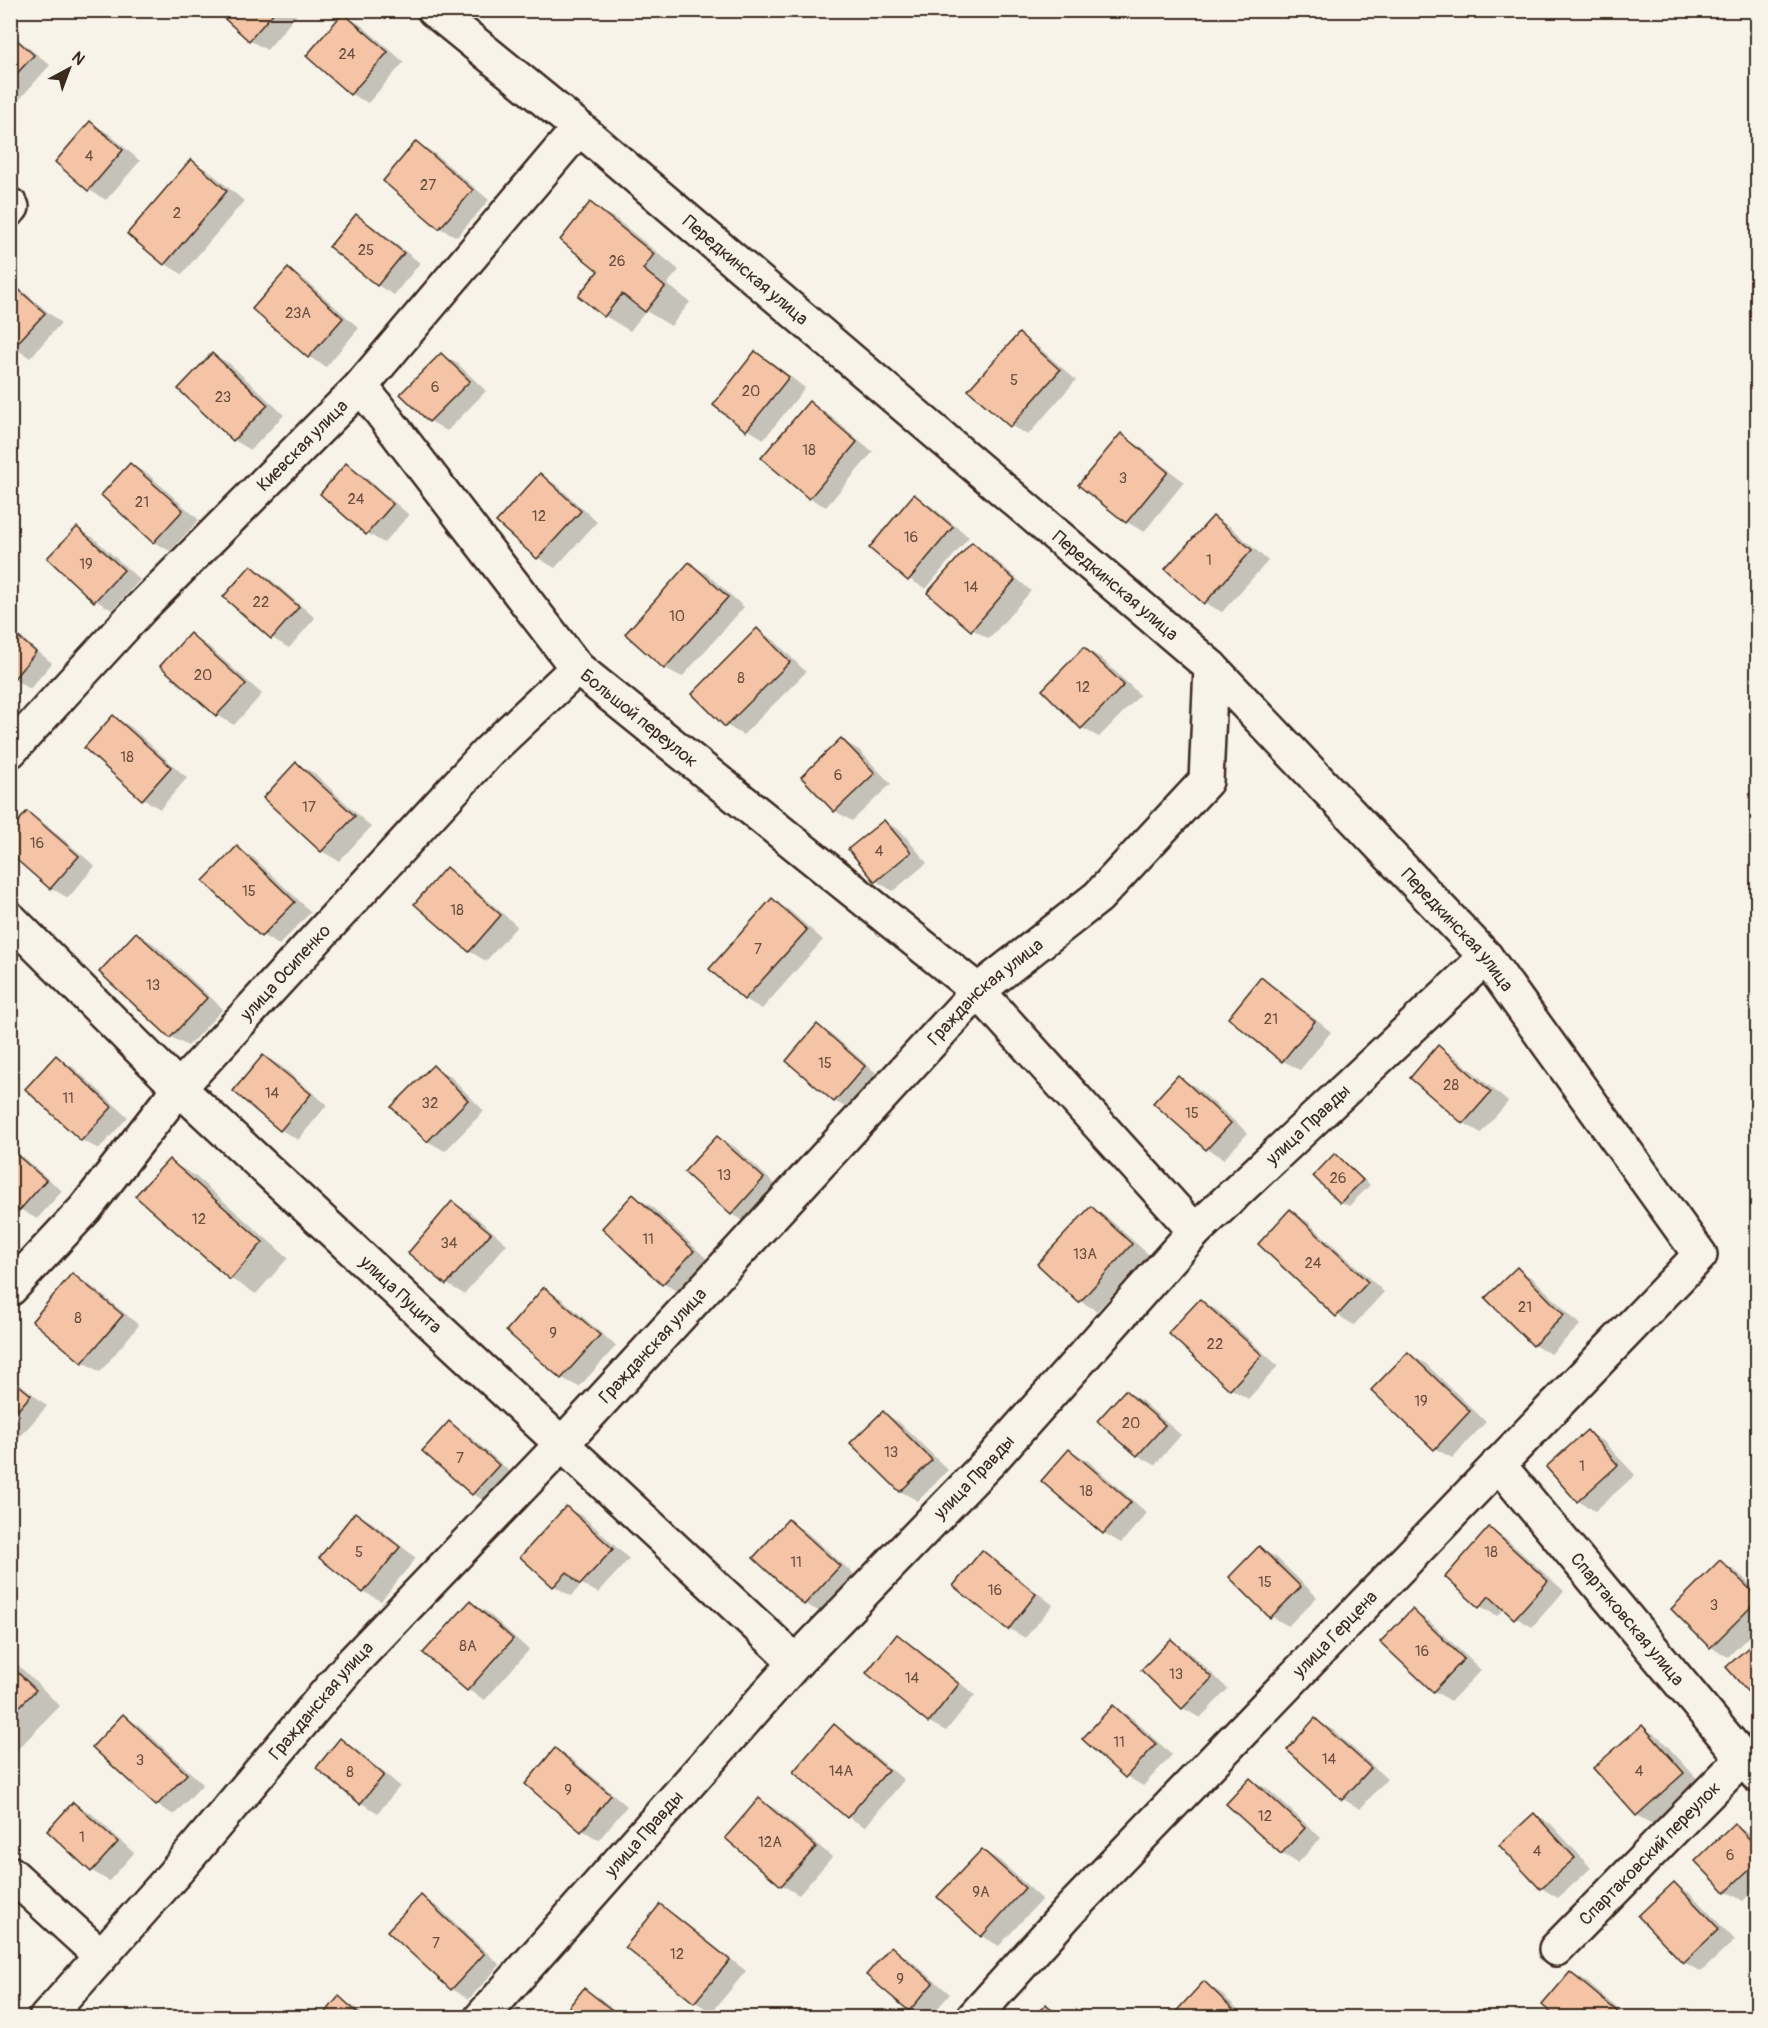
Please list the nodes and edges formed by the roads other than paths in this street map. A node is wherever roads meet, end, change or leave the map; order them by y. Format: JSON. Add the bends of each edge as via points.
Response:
{"nodes":[{"id":1,"x":434,"y":10,"type":"edge"},
{"id":2,"x":579,"y":128,"type":"junction"},
{"id":3,"x":361,"y":386,"type":"junction"},
{"id":4,"x":1211,"y":667,"type":"junction"},
{"id":5,"x":577,"y":668,"type":"junction"},
{"id":6,"x":10,"y":751,"type":"edge"},
{"id":7,"x":10,"y":919,"type":"edge"},
{"id":8,"x":1486,"y":957,"type":"junction"},
{"id":9,"x":978,"y":991,"type":"junction"},
{"id":10,"x":180,"y":1088,"type":"junction"},
{"id":11,"x":1195,"y":1231,"type":"junction"},
{"id":12,"x":1700,"y":1255,"type":"joint"},
{"id":13,"x":10,"y":1289,"type":"edge"},
{"id":14,"x":562,"y":1444,"type":"junction"},
{"id":15,"x":1498,"y":1464,"type":"junction"},
{"id":16,"x":796,"y":1662,"type":"junction"},
{"id":17,"x":1750,"y":1767,"type":"edge"},
{"id":18,"x":10,"y":1873,"type":"edge"},
{"id":19,"x":1556,"y":1949,"type":"dead end"},
{"id":20,"x":101,"y":1956,"type":"junction"},
{"id":21,"x":46,"y":2018,"type":"edge"},
{"id":22,"x":482,"y":2018,"type":"edge"},
{"id":23,"x":973,"y":2018,"type":"edge"}],
"edges":[{"from":1,"to":2,"type":"street","name":"Передкинская улица"},
{"from":2,"to":3,"type":"street","name":"Киевская улица"},
{"from":2,"to":4,"type":"street","name":"Передкинская улица"},
{"from":3,"to":5,"type":"street","name":"Большой переулок"},
{"from":3,"to":6,"type":"street","name":"Киевская улица","via":[[140,609]]},
{"from":4,"to":8,"type":"street","name":"Передкинская улица"},
{"from":4,"to":9,"type":"street","name":"Гражданская улица","via":[[1206,781],[1098,897]]},
{"from":5,"to":9,"type":"street","name":"Большой переулок"},
{"from":5,"to":10,"type":"street","name":"улица Осипенко","via":[[488,752]]},
{"from":7,"to":10,"type":"street","name":"улица Пуцита"},
{"from":8,"to":11,"type":"street","name":"улица Правды"},
{"from":8,"to":12,"type":"street","name":"Передкинская улица"},
{"from":9,"to":11,"type":"street","name":"Большой переулок"},
{"from":9,"to":14,"type":"street","name":"Гражданская улица"},
{"from":10,"to":13,"type":"street","name":"улица Осипенко","via":[[85,1209]]},
{"from":10,"to":14,"type":"street","name":"улица Пуцита"},
{"from":11,"to":16,"type":"street","name":"улица Правды","via":[[992,1459]]},
{"from":12,"to":15,"type":"street","name":"улица Герцена"},
{"from":14,"to":16,"type":"street","name":"улица Пуцита"},
{"from":14,"to":20,"type":"street","name":"Гражданская улица","via":[[352,1663]]},
{"from":15,"to":17,"type":"street","name":"Спартаковская улица"},
{"from":15,"to":23,"type":"street","name":"улица Герцена","via":[[1071,1909]]},
{"from":16,"to":22,"type":"street","name":"улица Правды"},
{"from":17,"to":19,"type":"street","name":"Спартаковский переулок"},
{"from":18,"to":20,"type":"street"},
{"from":20,"to":21,"type":"street","name":"Гражданская улица"}]}
